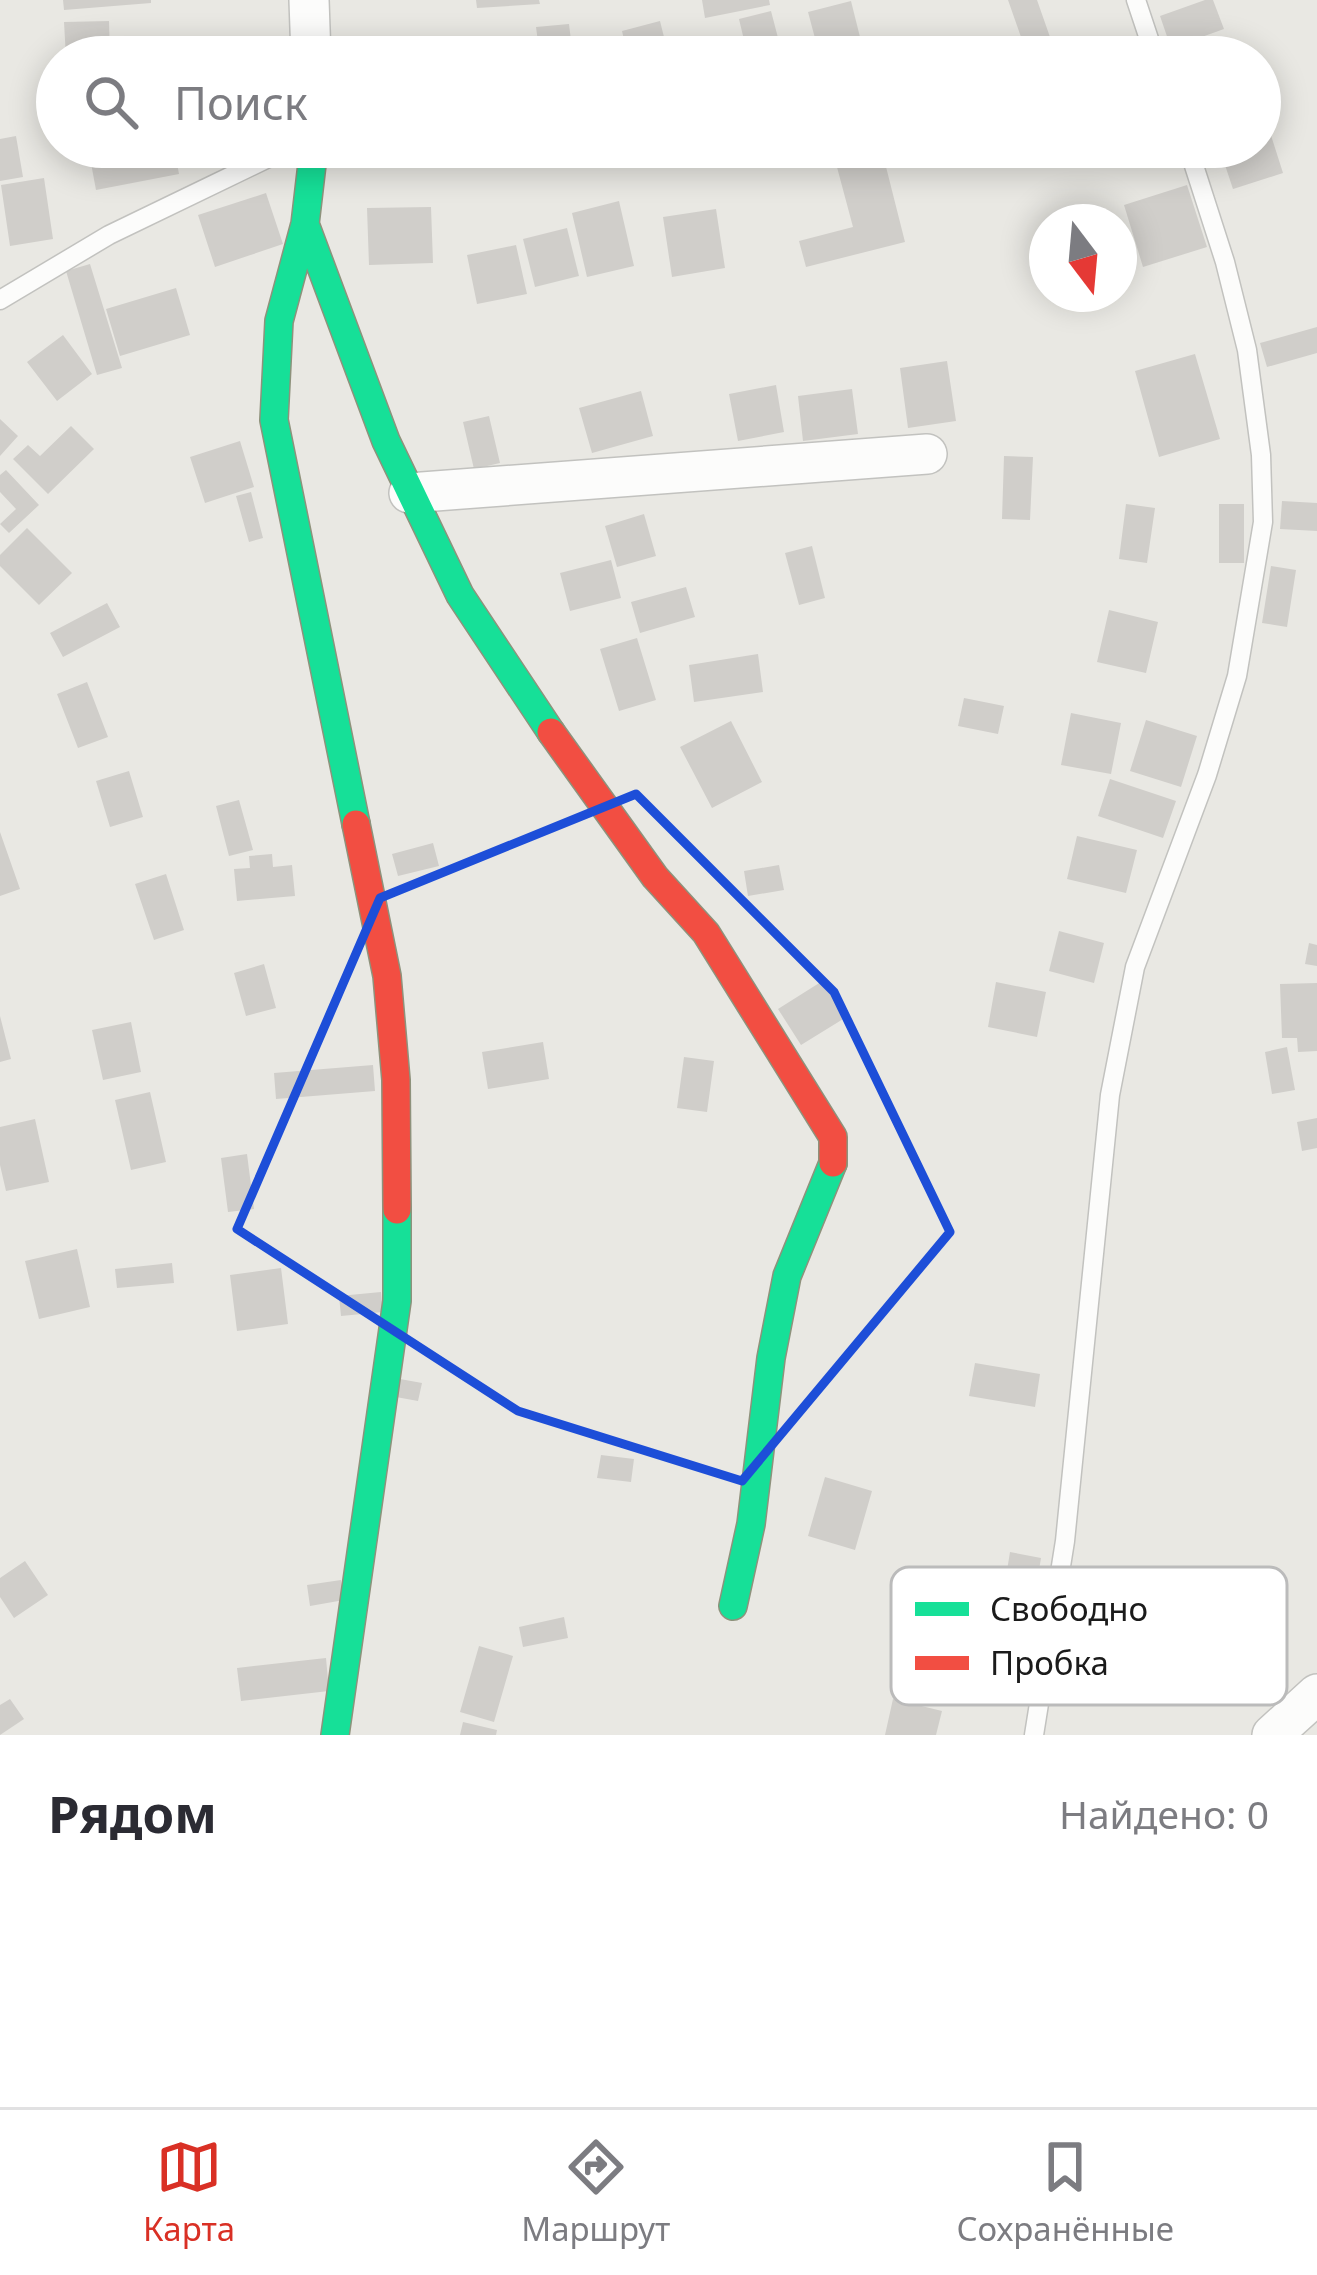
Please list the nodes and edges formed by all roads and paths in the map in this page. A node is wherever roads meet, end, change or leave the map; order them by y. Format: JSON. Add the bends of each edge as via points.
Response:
{"nodes":[{"id":1,"x":308,"y":0,"type":"edge"},
{"id":2,"x":1136,"y":0,"type":"edge"},
{"id":3,"x":310,"y":36,"type":"edge"},
{"id":4,"x":1149,"y":36,"type":"edge"},
{"id":5,"x":248,"y":168,"type":"edge"},
{"id":6,"x":312,"y":168,"type":"edge"},
{"id":7,"x":1195,"y":168,"type":"edge"},
{"id":8,"x":305,"y":224,"type":"junction"},
{"id":9,"x":0,"y":300,"type":"edge"},
{"id":10,"x":927,"y":454,"type":"dead end"},
{"id":11,"x":409,"y":493,"type":"junction"},
{"id":12,"x":1061,"y":1567,"type":"edge"},
{"id":13,"x":733,"y":1606,"type":"dead end"},
{"id":14,"x":1317,"y":1694,"type":"edge"},
{"id":15,"x":1039,"y":1705,"type":"edge"},
{"id":16,"x":335,"y":1735,"type":"edge"},
{"id":17,"x":1034,"y":1735,"type":"edge"},
{"id":18,"x":1272,"y":1735,"type":"edge"}],
"edges":[{"from":1,"to":3,"type":"street"},
{"from":2,"to":4,"type":"lane"},
{"from":5,"to":9,"type":"lane"},
{"from":6,"to":8,"type":"street"},
{"from":7,"to":12,"type":"lane","via":[[1247,350],[1264,522],[1237,676],[1135,967],[1109,1095]]},
{"from":8,"to":11,"type":"street"},
{"from":8,"to":16,"type":"street","via":[[279,321],[274,420],[387,976],[396,1080],[397,1301]]},
{"from":10,"to":11,"type":"street"},
{"from":11,"to":13,"type":"street","via":[[501,661],[655,877],[706,933],[836,1147],[788,1271],[765,1386],[748,1555]]},
{"from":14,"to":18,"type":"street"},
{"from":15,"to":17,"type":"lane"}]}
